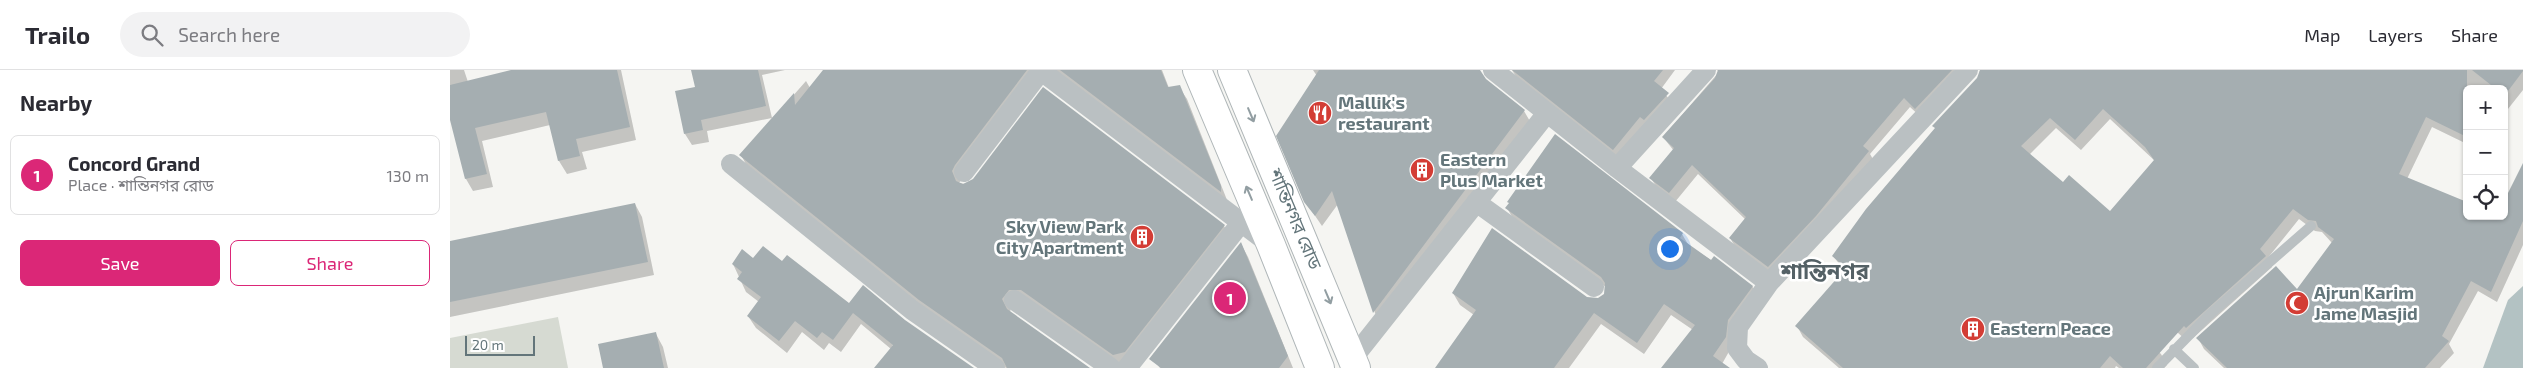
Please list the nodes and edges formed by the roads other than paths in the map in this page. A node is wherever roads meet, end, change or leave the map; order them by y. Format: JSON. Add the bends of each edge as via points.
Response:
{"nodes":[{"id":1,"x":1197,"y":70,"type":"edge"},
{"id":2,"x":1232,"y":70,"type":"edge"},
{"id":3,"x":1493,"y":70,"type":"edge"},
{"id":4,"x":1706,"y":70,"type":"edge"},
{"id":5,"x":1968,"y":70,"type":"edge"},
{"id":6,"x":1040,"y":71,"type":"edge"},
{"id":7,"x":1547,"y":113,"type":"junction"},
{"id":8,"x":731,"y":164,"type":"dead end"},
{"id":9,"x":1617,"y":168,"type":"junction"},
{"id":10,"x":964,"y":172,"type":"dead end"},
{"id":11,"x":1476,"y":202,"type":"junction"},
{"id":12,"x":1241,"y":223,"type":"junction"},
{"id":13,"x":2311,"y":226,"type":"dead end"},
{"id":14,"x":1271,"y":245,"type":"junction"},
{"id":15,"x":1769,"y":282,"type":"junction"},
{"id":16,"x":1594,"y":287,"type":"dead end"},
{"id":17,"x":1014,"y":300,"type":"dead end"},
{"id":18,"x":2174,"y":349,"type":"junction"},
{"id":19,"x":1354,"y":363,"type":"edge"},
{"id":20,"x":1105,"y":366,"type":"edge"},
{"id":21,"x":995,"y":368,"type":"edge"},
{"id":22,"x":1127,"y":368,"type":"edge"},
{"id":23,"x":1320,"y":368,"type":"edge"},
{"id":24,"x":1758,"y":368,"type":"edge"},
{"id":25,"x":2157,"y":368,"type":"edge"},
{"id":26,"x":2194,"y":368,"type":"edge"}],
"edges":[{"from":14,"to":1,"type":"main road","name":"শান্তিনগর রোড","one_way":true},
{"from":2,"to":19,"type":"main road","name":"শান্তিনগর রোড","one_way":true},
{"from":3,"to":7,"type":"street"},
{"from":4,"to":9,"type":"street"},
{"from":5,"to":15,"type":"street"},
{"from":6,"to":10,"type":"street"},
{"from":6,"to":12,"type":"street"},
{"from":7,"to":9,"type":"street"},
{"from":7,"to":11,"type":"street"},
{"from":8,"to":21,"type":"street","via":[[912,310]]},
{"from":9,"to":15,"type":"street"},
{"from":11,"to":16,"type":"street"},
{"from":11,"to":19,"type":"street"},
{"from":12,"to":14,"type":"street"},
{"from":12,"to":22,"type":"street"},
{"from":13,"to":18,"type":"lane"},
{"from":14,"to":23,"type":"main road","name":"শান্তিনগর রোড"},
{"from":15,"to":24,"type":"street","via":[[1738,327],[1737,348]]},
{"from":17,"to":20,"type":"street"},
{"from":18,"to":25,"type":"lane"},
{"from":18,"to":26,"type":"lane"}]}
